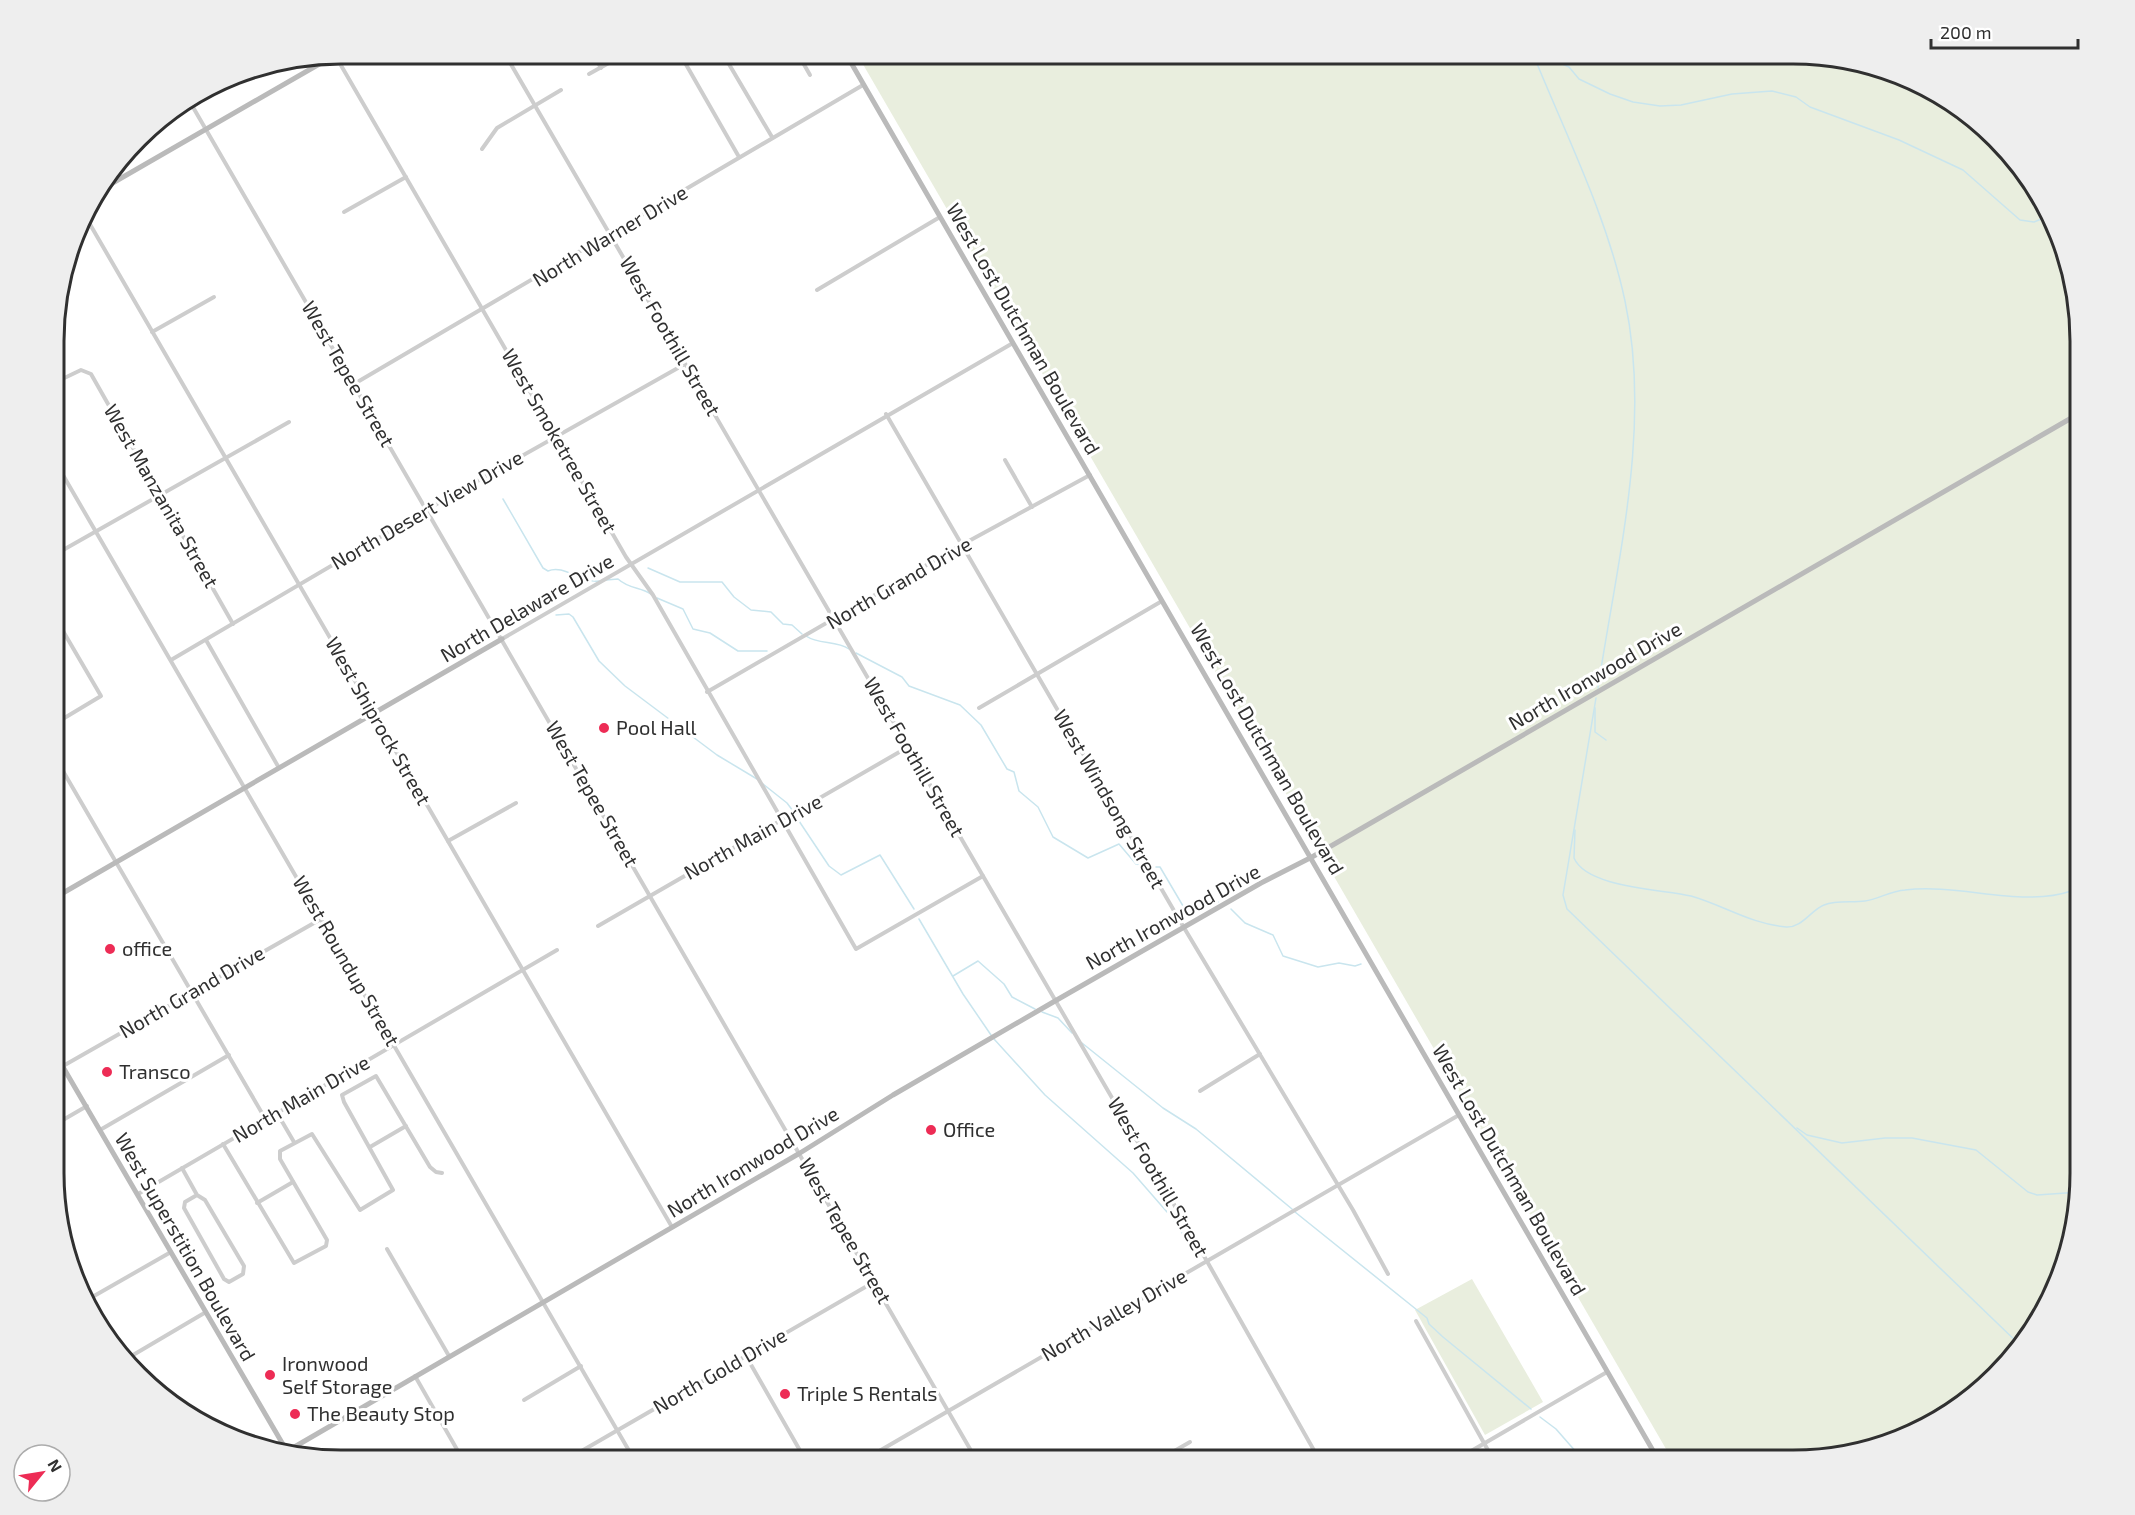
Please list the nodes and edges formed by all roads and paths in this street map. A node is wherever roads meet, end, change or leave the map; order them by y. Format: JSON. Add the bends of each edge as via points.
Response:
{"nodes":[{"id":1,"x":340,"y":64,"type":"edge"},
{"id":2,"x":511,"y":64,"type":"edge"},
{"id":3,"x":599,"y":64,"type":"edge"},
{"id":4,"x":608,"y":64,"type":"edge"},
{"id":5,"x":686,"y":64,"type":"edge"},
{"id":6,"x":729,"y":64,"type":"edge"},
{"id":7,"x":804,"y":64,"type":"edge"},
{"id":8,"x":851,"y":64,"type":"edge"},
{"id":9,"x":316,"y":66,"type":"edge"},
{"id":10,"x":601,"y":68,"type":"junction"},
{"id":11,"x":589,"y":74,"type":"dead end"},
{"id":12,"x":810,"y":75,"type":"dead end"},
{"id":13,"x":863,"y":85,"type":"junction"},
{"id":14,"x":561,"y":90,"type":"dead end"},
{"id":15,"x":536,"y":106,"type":"junction"},
{"id":16,"x":193,"y":108,"type":"edge"},
{"id":17,"x":206,"y":129,"type":"junction"},
{"id":18,"x":772,"y":138,"type":"junction"},
{"id":19,"x":482,"y":149,"type":"dead end"},
{"id":20,"x":739,"y":157,"type":"junction"},
{"id":21,"x":406,"y":177,"type":"junction"},
{"id":22,"x":116,"y":181,"type":"edge"},
{"id":23,"x":344,"y":212,"type":"dead end"},
{"id":24,"x":940,"y":217,"type":"junction"},
{"id":25,"x":90,"y":225,"type":"edge"},
{"id":26,"x":611,"y":235,"type":"junction"},
{"id":27,"x":817,"y":290,"type":"dead end"},
{"id":28,"x":214,"y":297,"type":"dead end"},
{"id":29,"x":483,"y":310,"type":"junction"},
{"id":30,"x":152,"y":332,"type":"junction"},
{"id":31,"x":1013,"y":343,"type":"junction"},
{"id":32,"x":685,"y":364,"type":"junction"},
{"id":33,"x":64,"y":378,"type":"edge"},
{"id":34,"x":354,"y":384,"type":"junction"},
{"id":35,"x":886,"y":414,"type":"junction"},
{"id":36,"x":2070,"y":420,"type":"edge"},
{"id":37,"x":289,"y":422,"type":"dead end"},
{"id":38,"x":555,"y":436,"type":"junction"},
{"id":39,"x":225,"y":458,"type":"junction"},
{"id":40,"x":1005,"y":460,"type":"dead end"},
{"id":41,"x":1090,"y":475,"type":"junction"},
{"id":42,"x":64,"y":477,"type":"edge"},
{"id":43,"x":759,"y":491,"type":"junction"},
{"id":44,"x":160,"y":495,"type":"junction"},
{"id":45,"x":1032,"y":507,"type":"junction"},
{"id":46,"x":427,"y":510,"type":"junction"},
{"id":47,"x":96,"y":531,"type":"junction"},
{"id":48,"x":962,"y":545,"type":"junction"},
{"id":49,"x":64,"y":550,"type":"edge"},
{"id":50,"x":632,"y":565,"type":"junction"},
{"id":51,"x":300,"y":585,"type":"junction"},
{"id":52,"x":1163,"y":600,"type":"junction"},
{"id":53,"x":834,"y":621,"type":"junction"},
{"id":54,"x":233,"y":624,"type":"junction"},
{"id":55,"x":64,"y":633,"type":"edge"},
{"id":56,"x":502,"y":639,"type":"junction"},
{"id":57,"x":206,"y":640,"type":"junction"},
{"id":58,"x":171,"y":660,"type":"junction"},
{"id":59,"x":1036,"y":673,"type":"junction"},
{"id":60,"x":707,"y":692,"type":"junction"},
{"id":61,"x":979,"y":708,"type":"dead end"},
{"id":62,"x":374,"y":714,"type":"junction"},
{"id":63,"x":64,"y":718,"type":"edge"},
{"id":64,"x":908,"y":747,"type":"junction"},
{"id":65,"x":279,"y":769,"type":"junction"},
{"id":66,"x":64,"y":773,"type":"edge"},
{"id":67,"x":245,"y":788,"type":"junction"},
{"id":68,"x":516,"y":803,"type":"dead end"},
{"id":69,"x":783,"y":821,"type":"junction"},
{"id":70,"x":448,"y":841,"type":"junction"},
{"id":71,"x":1312,"y":857,"type":"junction"},
{"id":72,"x":117,"y":862,"type":"junction"},
{"id":73,"x":983,"y":876,"type":"junction"},
{"id":74,"x":64,"y":892,"type":"edge"},
{"id":75,"x":650,"y":894,"type":"junction"},
{"id":76,"x":321,"y":919,"type":"junction"},
{"id":77,"x":598,"y":926,"type":"dead end"},
{"id":78,"x":1184,"y":927,"type":"junction"},
{"id":79,"x":557,"y":950,"type":"dead end"},
{"id":80,"x":522,"y":970,"type":"junction"},
{"id":81,"x":192,"y":991,"type":"junction"},
{"id":82,"x":1055,"y":1001,"type":"junction"},
{"id":83,"x":394,"y":1044,"type":"junction"},
{"id":84,"x":1260,"y":1054,"type":"junction"},
{"id":85,"x":229,"y":1055,"type":"junction"},
{"id":86,"x":64,"y":1064,"type":"edge"},
{"id":87,"x":64,"y":1067,"type":"edge"},
{"id":88,"x":1200,"y":1091,"type":"dead end"},
{"id":89,"x":87,"y":1106,"type":"junction"},
{"id":90,"x":277,"y":1113,"type":"junction"},
{"id":91,"x":1460,"y":1115,"type":"junction"},
{"id":92,"x":64,"y":1119,"type":"edge"},
{"id":93,"x":266,"y":1120,"type":"junction"},
{"id":94,"x":406,"y":1126,"type":"junction"},
{"id":95,"x":100,"y":1130,"type":"junction"},
{"id":96,"x":294,"y":1142,"type":"junction"},
{"id":97,"x":223,"y":1144,"type":"junction"},
{"id":98,"x":370,"y":1147,"type":"junction"},
{"id":99,"x":800,"y":1153,"type":"junction"},
{"id":100,"x":182,"y":1168,"type":"junction"},
{"id":101,"x":442,"y":1173,"type":"dead end"},
{"id":102,"x":293,"y":1182,"type":"junction"},
{"id":103,"x":1336,"y":1186,"type":"junction"},
{"id":104,"x":138,"y":1194,"type":"junction"},
{"id":105,"x":197,"y":1195,"type":"junction"},
{"id":106,"x":257,"y":1203,"type":"junction"},
{"id":107,"x":672,"y":1227,"type":"junction"},
{"id":108,"x":387,"y":1249,"type":"dead end"},
{"id":109,"x":171,"y":1252,"type":"junction"},
{"id":110,"x":1207,"y":1261,"type":"junction"},
{"id":111,"x":1388,"y":1274,"type":"dead end"},
{"id":112,"x":874,"y":1282,"type":"junction"},
{"id":113,"x":93,"y":1296,"type":"edge"},
{"id":114,"x":544,"y":1302,"type":"junction"},
{"id":115,"x":206,"y":1312,"type":"junction"},
{"id":116,"x":1416,"y":1321,"type":"dead end"},
{"id":117,"x":132,"y":1355,"type":"edge"},
{"id":118,"x":449,"y":1356,"type":"junction"},
{"id":119,"x":746,"y":1356,"type":"junction"},
{"id":120,"x":581,"y":1366,"type":"junction"},
{"id":121,"x":1607,"y":1372,"type":"junction"},
{"id":122,"x":415,"y":1376,"type":"junction"},
{"id":123,"x":524,"y":1400,"type":"dead end"},
{"id":124,"x":948,"y":1411,"type":"junction"},
{"id":125,"x":617,"y":1431,"type":"junction"},
{"id":126,"x":1190,"y":1442,"type":"dead end"},
{"id":127,"x":281,"y":1443,"type":"edge"},
{"id":128,"x":1484,"y":1444,"type":"junction"},
{"id":129,"x":296,"y":1446,"type":"edge"},
{"id":130,"x":457,"y":1450,"type":"edge"},
{"id":131,"x":585,"y":1450,"type":"edge"},
{"id":132,"x":628,"y":1450,"type":"edge"},
{"id":133,"x":800,"y":1450,"type":"edge"},
{"id":134,"x":881,"y":1450,"type":"edge"},
{"id":135,"x":971,"y":1450,"type":"edge"},
{"id":136,"x":1176,"y":1450,"type":"edge"},
{"id":137,"x":1314,"y":1450,"type":"edge"},
{"id":138,"x":1473,"y":1450,"type":"edge"},
{"id":139,"x":1488,"y":1450,"type":"edge"},
{"id":140,"x":1653,"y":1450,"type":"edge"}],
"edges":[{"from":1,"to":21,"type":"street","name":"West Smoketree Street"},
{"from":2,"to":15,"type":"street","name":"West Foothill Street"},
{"from":3,"to":10,"type":"street"},
{"from":4,"to":10,"type":"street"},
{"from":5,"to":20,"type":"street"},
{"from":6,"to":18,"type":"street"},
{"from":7,"to":12,"type":"street"},
{"from":8,"to":13,"type":"street","name":"West Lost Dutchman Boulevard"},
{"from":9,"to":17,"type":"street"},
{"from":10,"to":11,"type":"street"},
{"from":13,"to":18,"type":"street","name":"North Warner Drive"},
{"from":13,"to":24,"type":"street","name":"West Lost Dutchman Boulevard"},
{"from":14,"to":15,"type":"street"},
{"from":15,"to":19,"type":"street","via":[[497,128]]},
{"from":15,"to":26,"type":"street","name":"West Foothill Street"},
{"from":16,"to":17,"type":"street","name":"West Tepee Street"},
{"from":17,"to":22,"type":"street"},
{"from":17,"to":34,"type":"street","name":"West Tepee Street"},
{"from":18,"to":20,"type":"street","name":"North Warner Drive"},
{"from":20,"to":26,"type":"street","name":"North Warner Drive"},
{"from":21,"to":23,"type":"street"},
{"from":21,"to":29,"type":"street","name":"West Smoketree Street"},
{"from":24,"to":27,"type":"street"},
{"from":24,"to":31,"type":"street","name":"West Lost Dutchman Boulevard"},
{"from":25,"to":30,"type":"street","name":"West Shiprock Street"},
{"from":26,"to":29,"type":"street","name":"North Warner Drive"},
{"from":26,"to":32,"type":"street","name":"West Foothill Street"},
{"from":28,"to":30,"type":"street"},
{"from":29,"to":34,"type":"street","name":"North Warner Drive"},
{"from":29,"to":38,"type":"street","name":"West Smoketree Street"},
{"from":30,"to":39,"type":"street","name":"West Shiprock Street"},
{"from":31,"to":35,"type":"street","name":"North Delaware Drive"},
{"from":31,"to":41,"type":"street","name":"West Lost Dutchman Boulevard"},
{"from":32,"to":38,"type":"street","name":"North Desert View Drive"},
{"from":32,"to":43,"type":"street","name":"West Foothill Street"},
{"from":33,"to":44,"type":"street","name":"West Manzanita Street","via":[[86,370],[93,378]]},
{"from":34,"to":46,"type":"street","name":"West Tepee Street"},
{"from":35,"to":43,"type":"street","name":"North Delaware Drive"},
{"from":35,"to":48,"type":"street","name":"West Windsong Street"},
{"from":36,"to":71,"type":"street","name":"North Ironwood Drive"},
{"from":37,"to":39,"type":"street"},
{"from":38,"to":46,"type":"street","name":"North Desert View Drive"},
{"from":38,"to":50,"type":"street","name":"West Smoketree Street"},
{"from":39,"to":44,"type":"street"},
{"from":39,"to":51,"type":"street","name":"West Shiprock Street"},
{"from":40,"to":45,"type":"street"},
{"from":41,"to":45,"type":"street","name":"North Grand Drive"},
{"from":41,"to":52,"type":"street","name":"West Lost Dutchman Boulevard"},
{"from":42,"to":47,"type":"street","name":"West Roundup Street"},
{"from":43,"to":50,"type":"street","name":"North Delaware Drive"},
{"from":43,"to":53,"type":"street","name":"West Foothill Street"},
{"from":44,"to":47,"type":"street"},
{"from":44,"to":54,"type":"street","name":"West Manzanita Street"},
{"from":45,"to":48,"type":"street","name":"North Grand Drive"},
{"from":46,"to":51,"type":"street","name":"North Desert View Drive"},
{"from":46,"to":56,"type":"street","name":"West Tepee Street"},
{"from":47,"to":49,"type":"street"},
{"from":47,"to":58,"type":"street","name":"West Roundup Street"},
{"from":48,"to":53,"type":"street","name":"North Grand Drive"},
{"from":48,"to":59,"type":"street","name":"West Windsong Street"},
{"from":50,"to":56,"type":"street","name":"North Delaware Drive"},
{"from":50,"to":60,"type":"street","name":"West Smoketree Street"},
{"from":51,"to":54,"type":"street","name":"North Desert View Drive"},
{"from":51,"to":62,"type":"street","name":"West Shiprock Street"},
{"from":52,"to":59,"type":"street"},
{"from":52,"to":71,"type":"street","name":"West Lost Dutchman Boulevard"},
{"from":53,"to":60,"type":"street","name":"North Grand Drive"},
{"from":53,"to":64,"type":"street","name":"West Foothill Street"},
{"from":54,"to":57,"type":"street","name":"North Desert View Drive"},
{"from":55,"to":63,"type":"street","via":[[101,696]]},
{"from":56,"to":62,"type":"street","name":"North Delaware Drive"},
{"from":56,"to":75,"type":"street","name":"West Tepee Street"},
{"from":57,"to":58,"type":"street","name":"North Desert View Drive"},
{"from":57,"to":65,"type":"street"},
{"from":58,"to":67,"type":"street","name":"West Roundup Street"},
{"from":59,"to":61,"type":"street"},
{"from":59,"to":78,"type":"street","name":"West Windsong Street"},
{"from":60,"to":69,"type":"street","name":"West Smoketree Street"},
{"from":62,"to":65,"type":"street","name":"North Delaware Drive"},
{"from":62,"to":70,"type":"street","name":"West Shiprock Street"},
{"from":64,"to":69,"type":"street","name":"North Main Drive"},
{"from":64,"to":73,"type":"street","name":"West Foothill Street"},
{"from":65,"to":67,"type":"street","name":"North Delaware Drive"},
{"from":66,"to":72,"type":"street"},
{"from":67,"to":72,"type":"street","name":"North Delaware Drive"},
{"from":67,"to":76,"type":"street","name":"West Roundup Street"},
{"from":68,"to":70,"type":"street"},
{"from":69,"to":73,"type":"street","name":"West Smoketree Street","via":[[856,949]]},
{"from":69,"to":75,"type":"street","name":"North Main Drive"},
{"from":70,"to":80,"type":"street","name":"West Shiprock Street"},
{"from":71,"to":78,"type":"street","name":"North Ironwood Drive"},
{"from":71,"to":91,"type":"street","name":"West Lost Dutchman Boulevard"},
{"from":72,"to":74,"type":"street","name":"North Delaware Drive"},
{"from":72,"to":81,"type":"street"},
{"from":73,"to":82,"type":"street","name":"West Foothill Street"},
{"from":75,"to":77,"type":"street","name":"North Main Drive"},
{"from":75,"to":99,"type":"street","name":"West Tepee Street"},
{"from":76,"to":81,"type":"street","name":"North Grand Drive"},
{"from":76,"to":83,"type":"street","name":"West Roundup Street"},
{"from":78,"to":82,"type":"street","name":"North Ironwood Drive"},
{"from":78,"to":84,"type":"street","name":"West Windsong Street"},
{"from":79,"to":80,"type":"street","name":"North Main Drive"},
{"from":80,"to":83,"type":"street","name":"North Main Drive"},
{"from":80,"to":107,"type":"street","name":"West Shiprock Street"},
{"from":81,"to":85,"type":"street"},
{"from":81,"to":86,"type":"street","name":"North Grand Drive"},
{"from":82,"to":99,"type":"street","name":"North Ironwood Drive"},
{"from":82,"to":110,"type":"street","name":"West Foothill Street"},
{"from":83,"to":90,"type":"street","name":"North Main Drive"},
{"from":83,"to":114,"type":"street","name":"West Roundup Street"},
{"from":84,"to":88,"type":"street"},
{"from":84,"to":103,"type":"street","name":"West Windsong Street"},
{"from":85,"to":93,"type":"street"},
{"from":85,"to":95,"type":"street"},
{"from":87,"to":89,"type":"street","name":"West Superstition Boulevard"},
{"from":89,"to":92,"type":"street"},
{"from":89,"to":95,"type":"street","name":"West Superstition Boulevard"},
{"from":90,"to":93,"type":"street","name":"North Main Drive"},
{"from":90,"to":96,"type":"street"},
{"from":91,"to":103,"type":"street","name":"North Valley Drive"},
{"from":91,"to":121,"type":"street","name":"West Lost Dutchman Boulevard"},
{"from":93,"to":97,"type":"street","name":"North Main Drive"},
{"from":94,"to":98,"type":"street"},
{"from":94,"to":98,"type":"street","via":[[376,1076],[342,1095]]},
{"from":94,"to":101,"type":"street","via":[[430,1167]]},
{"from":95,"to":104,"type":"street","name":"West Superstition Boulevard"},
{"from":96,"to":98,"type":"street","via":[[312,1134],[360,1210],[393,1190]]},
{"from":96,"to":102,"type":"street","via":[[278,1153]]},
{"from":97,"to":100,"type":"street","name":"North Main Drive"},
{"from":97,"to":106,"type":"street"},
{"from":99,"to":107,"type":"street","name":"North Ironwood Drive"},
{"from":99,"to":112,"type":"street","name":"West Tepee Street"},
{"from":100,"to":104,"type":"street","name":"North Main Drive"},
{"from":100,"to":105,"type":"street"},
{"from":102,"to":106,"type":"street"},
{"from":102,"to":106,"type":"street","via":[[327,1244],[294,1263]]},
{"from":103,"to":110,"type":"street","name":"North Valley Drive"},
{"from":103,"to":111,"type":"street","name":"West Windsong Street"},
{"from":104,"to":109,"type":"street","name":"West Superstition Boulevard"},
{"from":105,"to":105,"type":"street","via":[[185,1202],[184,1208],[229,1282],[243,1274],[244,1266],[205,1200]]},
{"from":107,"to":114,"type":"street","name":"North Ironwood Drive"},
{"from":108,"to":118,"type":"street"},
{"from":109,"to":113,"type":"street"},
{"from":109,"to":115,"type":"street","name":"West Superstition Boulevard"},
{"from":110,"to":124,"type":"street","name":"North Valley Drive"},
{"from":110,"to":137,"type":"street","name":"West Foothill Street"},
{"from":112,"to":119,"type":"street","name":"North Gold Drive"},
{"from":112,"to":124,"type":"street","name":"West Tepee Street"},
{"from":114,"to":118,"type":"street","name":"North Ironwood Drive"},
{"from":114,"to":120,"type":"street","name":"West Roundup Street"},
{"from":115,"to":117,"type":"street"},
{"from":115,"to":127,"type":"street","name":"West Superstition Boulevard"},
{"from":116,"to":128,"type":"street"},
{"from":118,"to":122,"type":"street","name":"North Ironwood Drive"},
{"from":119,"to":125,"type":"street","name":"North Gold Drive"},
{"from":119,"to":133,"type":"street"},
{"from":120,"to":123,"type":"street"},
{"from":120,"to":125,"type":"street","name":"West Roundup Street"},
{"from":121,"to":128,"type":"street"},
{"from":121,"to":140,"type":"street","name":"West Lost Dutchman Boulevard"},
{"from":122,"to":129,"type":"street","name":"North Ironwood Drive"},
{"from":122,"to":130,"type":"street"},
{"from":124,"to":134,"type":"street","name":"North Valley Drive"},
{"from":124,"to":135,"type":"street","name":"West Tepee Street"},
{"from":125,"to":131,"type":"street","name":"North Gold Drive"},
{"from":125,"to":132,"type":"street","name":"West Roundup Street"},
{"from":126,"to":136,"type":"street"},
{"from":128,"to":138,"type":"street"},
{"from":128,"to":139,"type":"street"}]}
